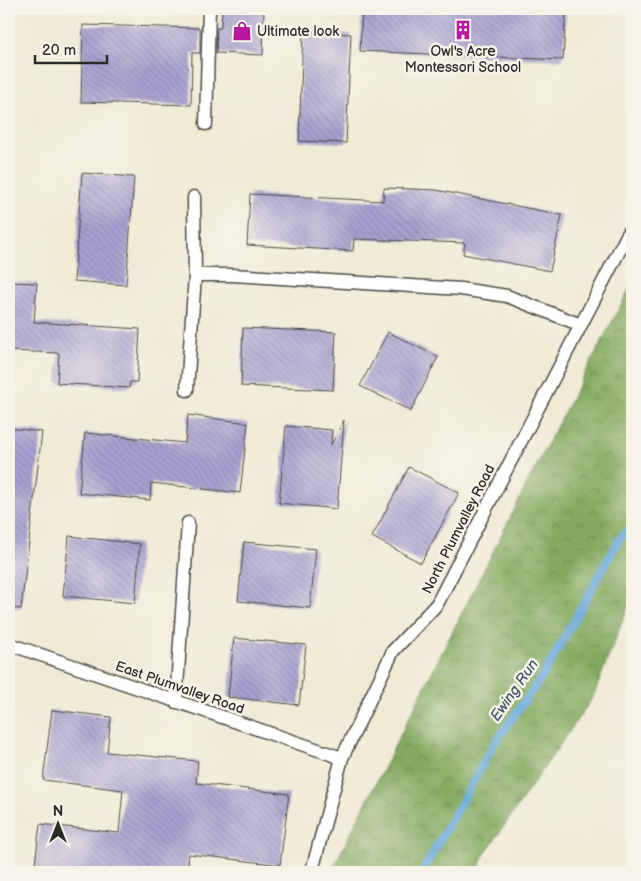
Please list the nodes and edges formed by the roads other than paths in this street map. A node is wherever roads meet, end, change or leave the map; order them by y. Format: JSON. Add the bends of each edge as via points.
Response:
{"nodes":[{"id":1,"x":209,"y":9,"type":"edge"},
{"id":2,"x":206,"y":124,"type":"dead end"},
{"id":3,"x":194,"y":196,"type":"dead end"},
{"id":4,"x":632,"y":226,"type":"edge"},
{"id":5,"x":195,"y":275,"type":"junction"},
{"id":6,"x":581,"y":325,"type":"junction"},
{"id":7,"x":188,"y":390,"type":"dead end"},
{"id":8,"x":188,"y":523,"type":"dead end"},
{"id":9,"x":9,"y":644,"type":"edge"},
{"id":10,"x":176,"y":702,"type":"junction"},
{"id":11,"x":342,"y":758,"type":"junction"},
{"id":12,"x":309,"y":872,"type":"edge"}],
"edges":[{"from":1,"to":2,"type":"lane"},
{"from":3,"to":5,"type":"lane"},
{"from":4,"to":6,"type":"lane","name":"North Plumvalley Road"},
{"from":5,"to":6,"type":"lane","via":[[461,289],[507,296]]},
{"from":5,"to":7,"type":"lane"},
{"from":6,"to":11,"type":"lane","name":"North Plumvalley Road","via":[[437,604],[393,651]]},
{"from":8,"to":10,"type":"lane"},
{"from":9,"to":10,"type":"lane","name":"East Plumvalley Road"},
{"from":10,"to":11,"type":"lane","name":"East Plumvalley Road"},
{"from":11,"to":12,"type":"lane","name":"North Plumvalley Road"}]}
